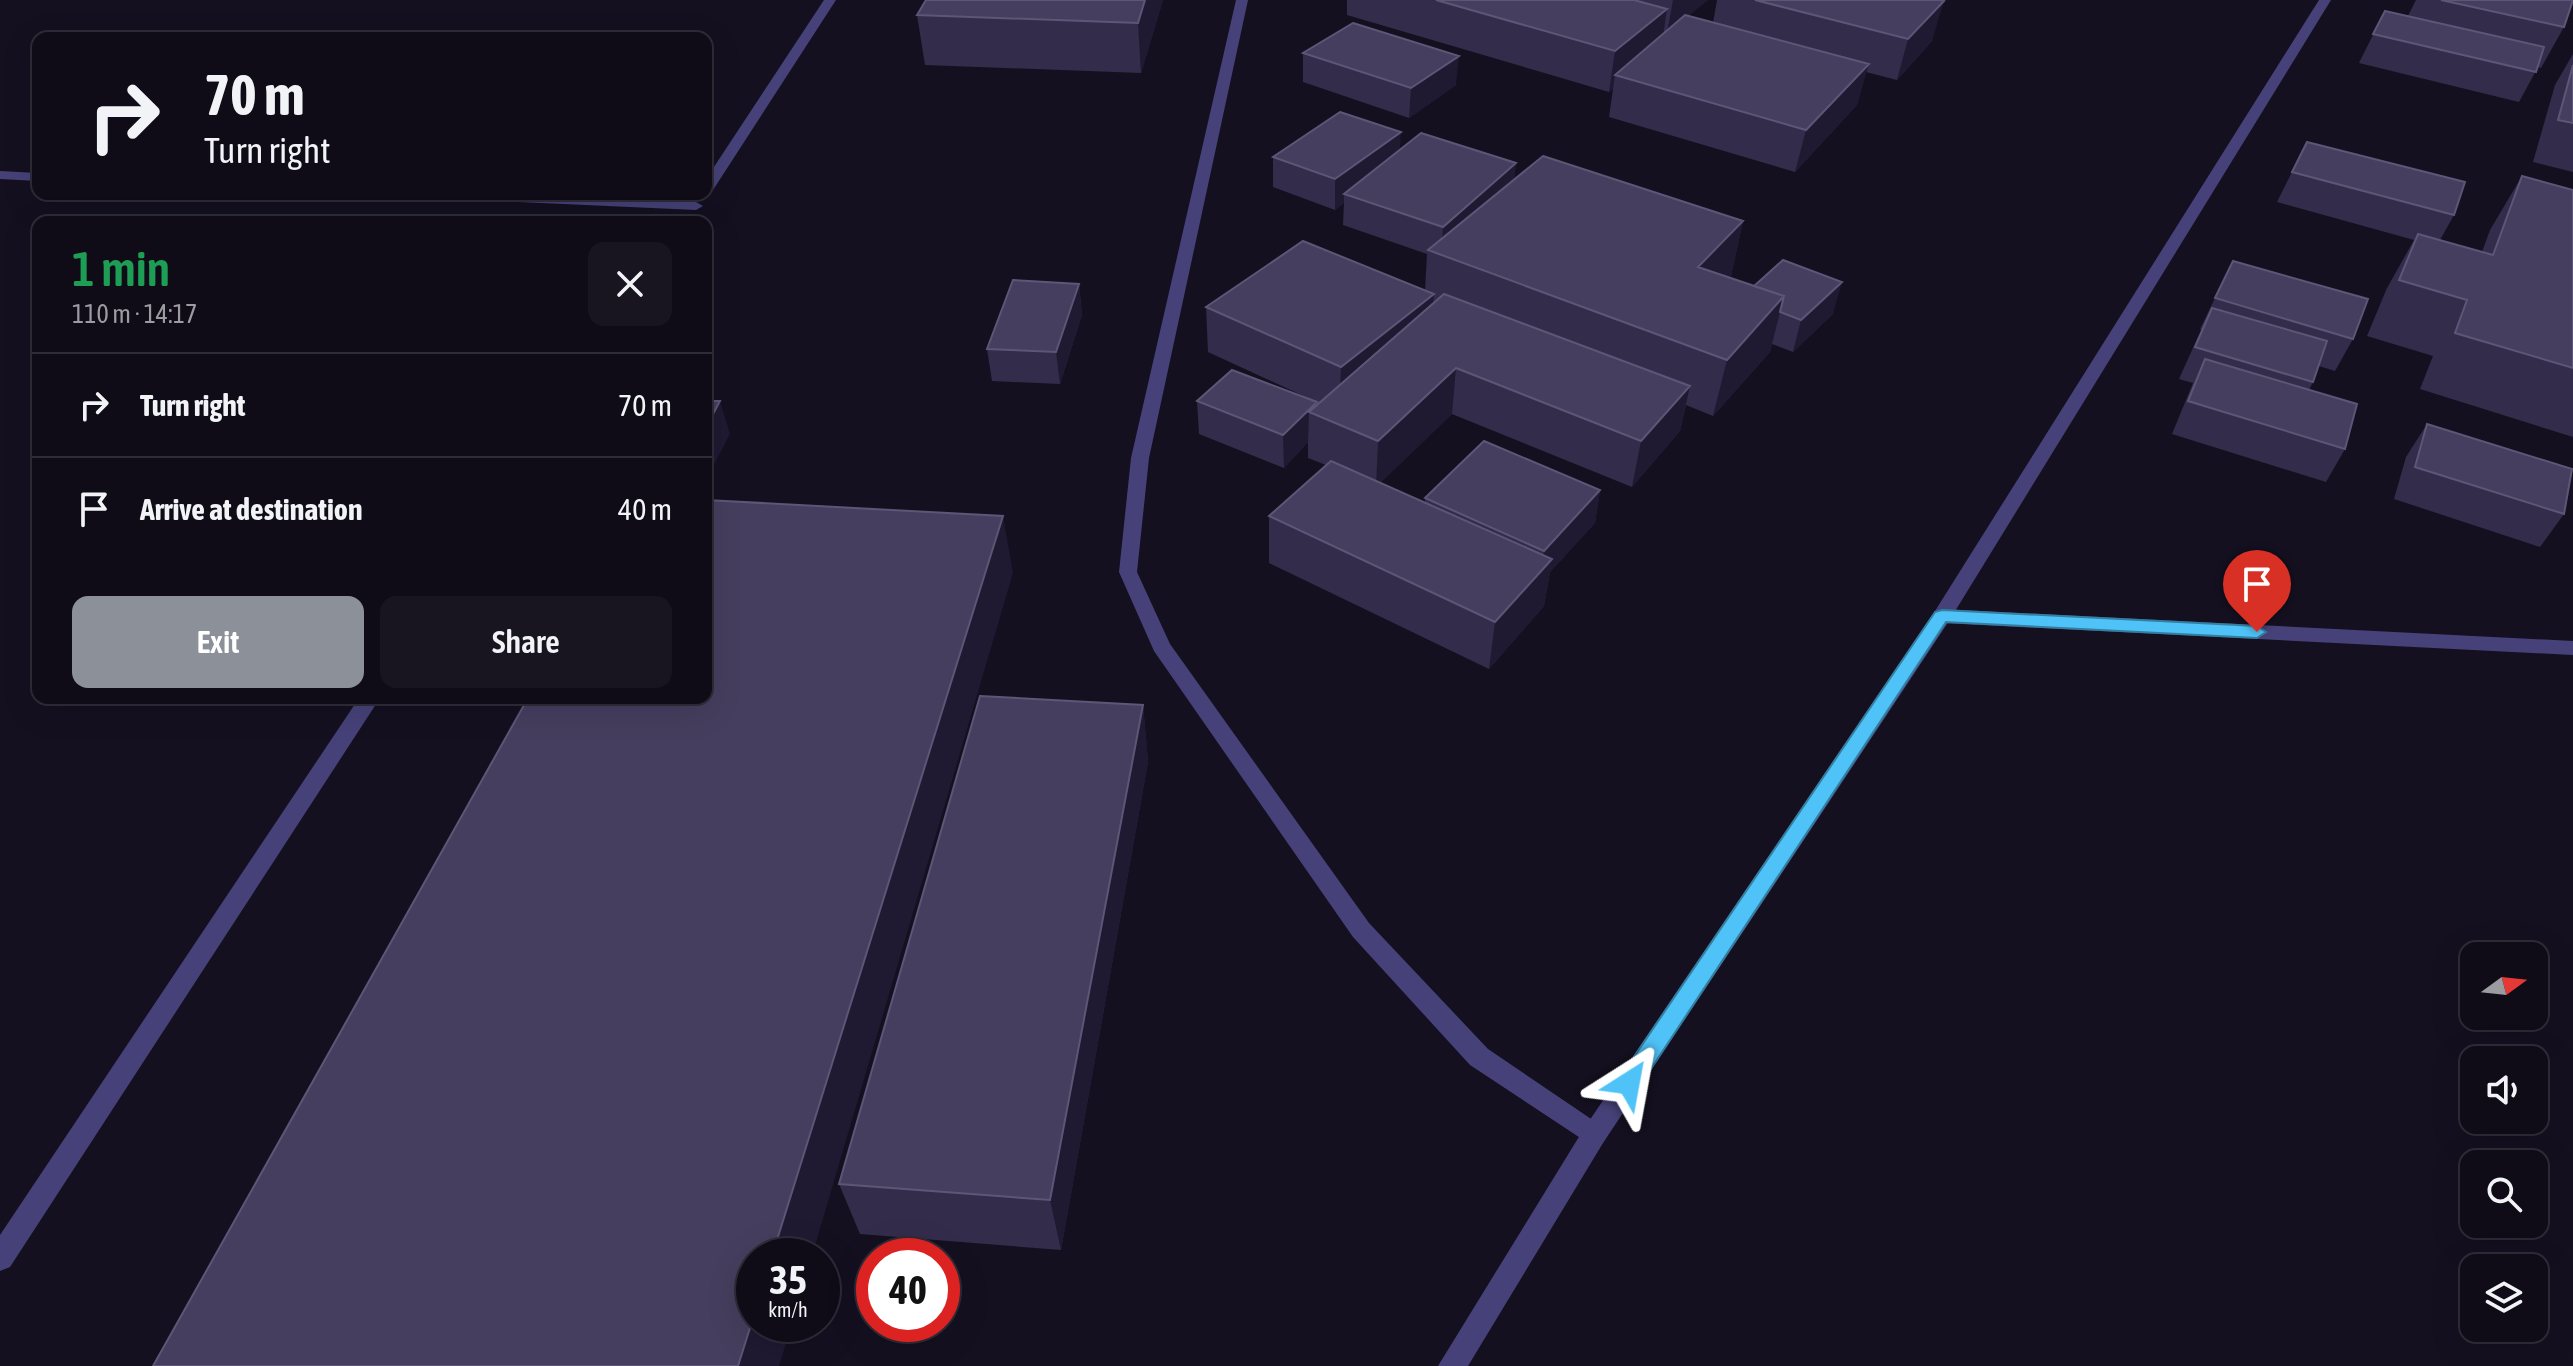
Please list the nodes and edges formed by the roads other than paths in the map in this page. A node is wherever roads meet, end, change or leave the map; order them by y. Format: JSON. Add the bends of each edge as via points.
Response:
{"nodes":[{"id":1,"x":830,"y":0,"type":"edge"},
{"id":2,"x":1242,"y":0,"type":"edge"},
{"id":3,"x":2325,"y":0,"type":"edge"},
{"id":4,"x":0,"y":175,"type":"edge"},
{"id":5,"x":32,"y":177,"type":"edge"},
{"id":6,"x":712,"y":182,"type":"edge"},
{"id":7,"x":1942,"y":616,"type":"junction"},
{"id":8,"x":2573,"y":648,"type":"edge"},
{"id":9,"x":366,"y":704,"type":"edge"},
{"id":10,"x":1594,"y":1135,"type":"junction"},
{"id":11,"x":0,"y":1258,"type":"edge"},
{"id":12,"x":1452,"y":1366,"type":"edge"}],
"edges":[{"from":1,"to":6,"type":"street"},
{"from":2,"to":10,"type":"street","via":[[1140,458],[1128,572],[1161,646],[1361,930],[1479,1057]]},
{"from":3,"to":7,"type":"street"},
{"from":4,"to":5,"type":"street"},
{"from":7,"to":8,"type":"street"},
{"from":7,"to":10,"type":"street"},
{"from":9,"to":11,"type":"street"},
{"from":10,"to":12,"type":"street"}]}
